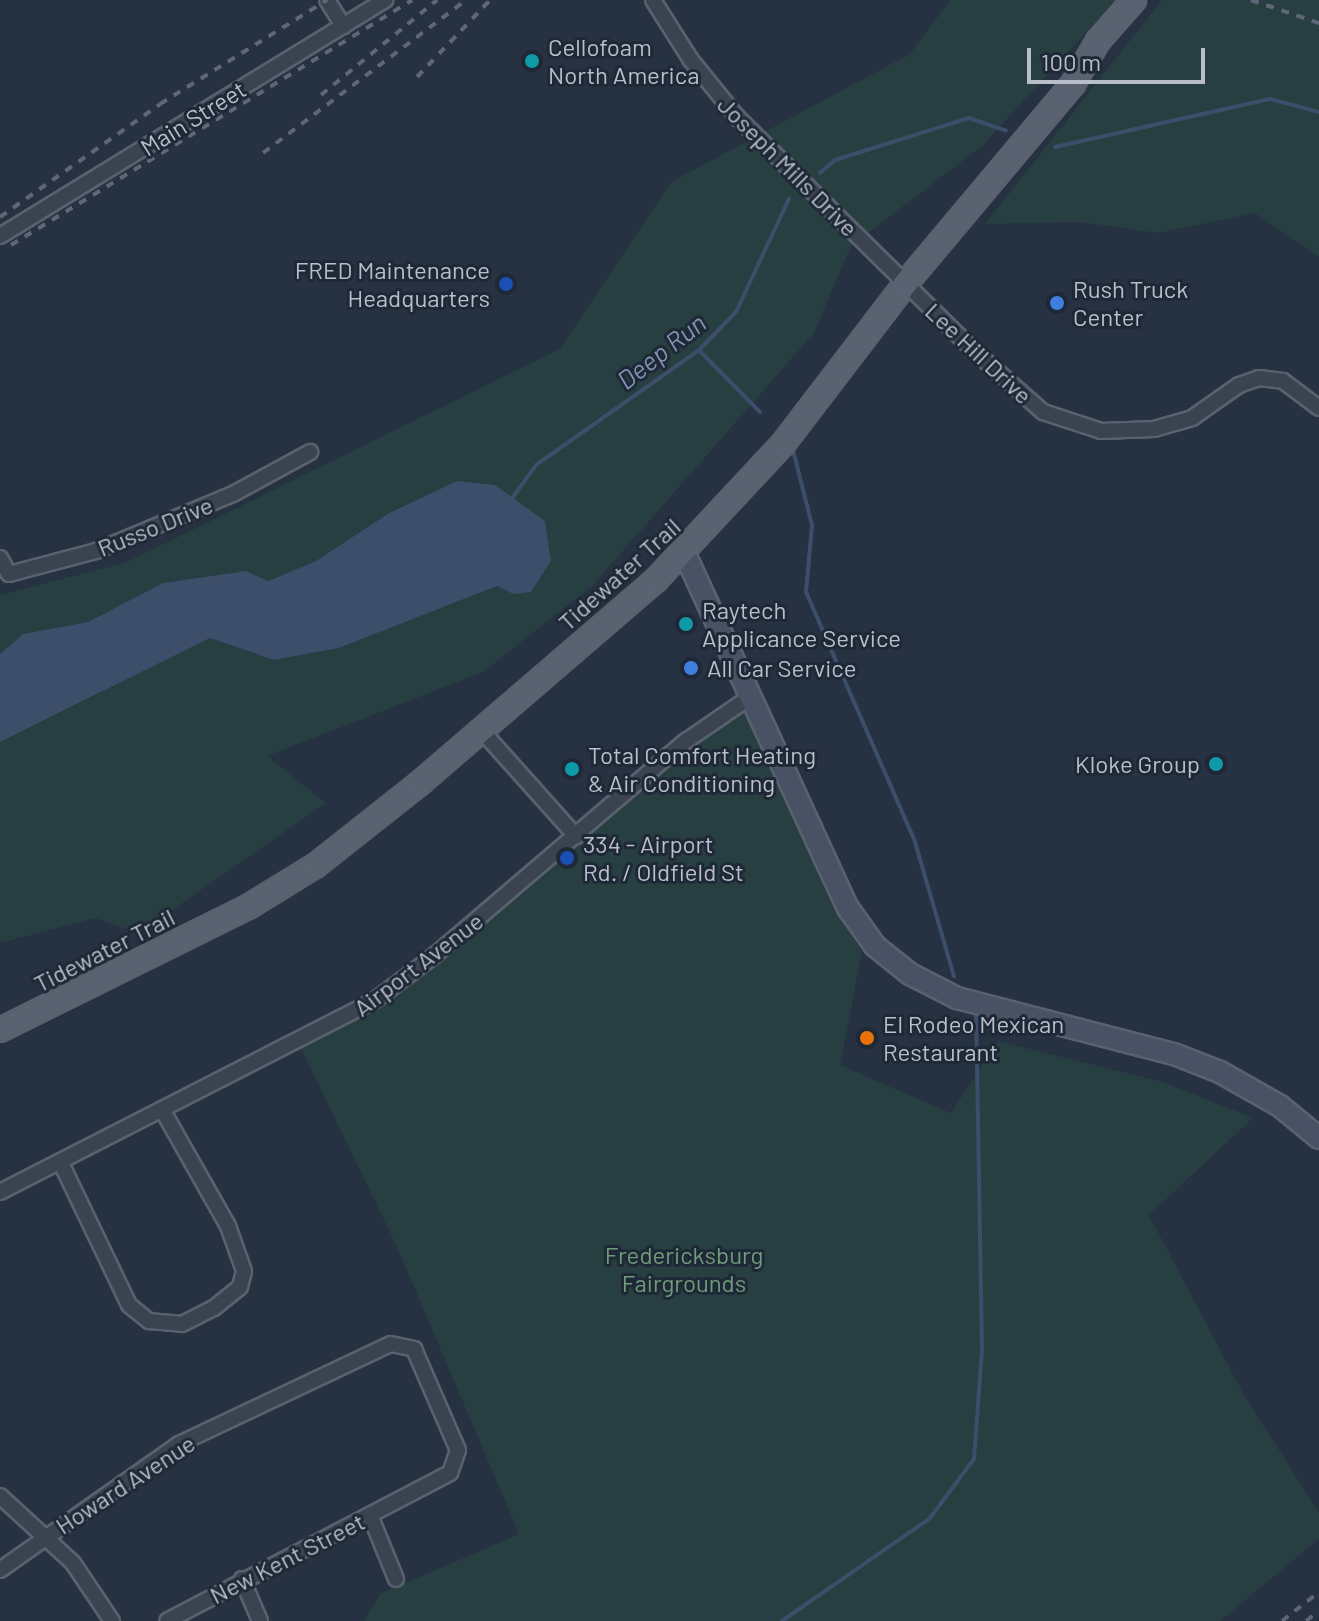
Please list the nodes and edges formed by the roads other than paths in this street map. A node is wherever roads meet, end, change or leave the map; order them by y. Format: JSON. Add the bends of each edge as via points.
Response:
{"nodes":[{"id":1,"x":327,"y":0,"type":"edge"},
{"id":2,"x":385,"y":0,"type":"edge"},
{"id":3,"x":653,"y":0,"type":"edge"},
{"id":4,"x":1134,"y":0,"type":"edge"},
{"id":5,"x":343,"y":26,"type":"junction"},
{"id":6,"x":0,"y":236,"type":"edge"},
{"id":7,"x":906,"y":283,"type":"junction"},
{"id":8,"x":1319,"y":408,"type":"edge"},
{"id":9,"x":310,"y":452,"type":"dead end"},
{"id":10,"x":684,"y":552,"type":"junction"},
{"id":11,"x":0,"y":558,"type":"edge"},
{"id":12,"x":753,"y":695,"type":"junction"},
{"id":13,"x":482,"y":731,"type":"junction"},
{"id":14,"x":576,"y":836,"type":"junction"},
{"id":15,"x":0,"y":1030,"type":"edge"},
{"id":16,"x":163,"y":1111,"type":"junction"},
{"id":17,"x":1319,"y":1138,"type":"edge"},
{"id":18,"x":61,"y":1163,"type":"junction"},
{"id":19,"x":0,"y":1192,"type":"edge"},
{"id":20,"x":0,"y":1496,"type":"edge"},
{"id":21,"x":408,"y":1496,"type":"joint"},
{"id":22,"x":370,"y":1515,"type":"junction"},
{"id":23,"x":46,"y":1537,"type":"junction"},
{"id":24,"x":0,"y":1570,"type":"edge"},
{"id":25,"x":242,"y":1579,"type":"junction"},
{"id":26,"x":396,"y":1579,"type":"dead end"},
{"id":27,"x":112,"y":1621,"type":"edge"},
{"id":28,"x":167,"y":1621,"type":"edge"},
{"id":29,"x":260,"y":1621,"type":"edge"}],
"edges":[{"from":1,"to":5,"type":"street"},
{"from":2,"to":5,"type":"street","name":"Main Street"},
{"from":3,"to":7,"type":"street","name":"Joseph Mills Drive","via":[[730,109]]},
{"from":4,"to":7,"type":"main road","name":"Tidewater Trail","via":[[1034,132]]},
{"from":5,"to":6,"type":"street","name":"Main Street"},
{"from":7,"to":8,"type":"street","name":"Lee Hill Drive","via":[[1026,400],[1081,428],[1122,432],[1174,425],[1259,378],[1283,381]]},
{"from":7,"to":10,"type":"main road","name":"Tidewater Trail","via":[[783,444]]},
{"from":9,"to":11,"type":"street","name":"Russo Drive","via":[[233,494],[96,551],[9,574]]},
{"from":10,"to":12,"type":"main road"},
{"from":10,"to":13,"type":"main road","name":"Tidewater Trail"},
{"from":12,"to":14,"type":"street","name":"Airport Avenue","via":[[686,741]]},
{"from":12,"to":17,"type":"main road","via":[[848,908],[889,959],[957,998],[1174,1054],[1220,1072],[1280,1106]]},
{"from":13,"to":14,"type":"street"},
{"from":13,"to":15,"type":"main road","name":"Tidewater Trail","via":[[343,845],[278,889]]},
{"from":14,"to":16,"type":"street","name":"Airport Avenue","via":[[374,1001]]},
{"from":16,"to":18,"type":"street","name":"Airport Avenue"},
{"from":16,"to":18,"type":"street","via":[[228,1226],[244,1271],[240,1287],[214,1308],[182,1324],[149,1321],[129,1305]]},
{"from":18,"to":19,"type":"street","name":"Airport Avenue"},
{"from":20,"to":23,"type":"street"},
{"from":21,"to":22,"type":"street","name":"New Kent Street"},
{"from":21,"to":23,"type":"street","name":"Howard Avenue","via":[[450,1473],[457,1461],[455,1441],[419,1356],[407,1345],[391,1344],[171,1449]]},
{"from":22,"to":25,"type":"street","name":"New Kent Street"},
{"from":22,"to":26,"type":"street"},
{"from":23,"to":24,"type":"street","name":"Howard Avenue"},
{"from":23,"to":27,"type":"street","via":[[88,1579]]},
{"from":25,"to":28,"type":"street","name":"New Kent Street"},
{"from":25,"to":29,"type":"street"}]}
